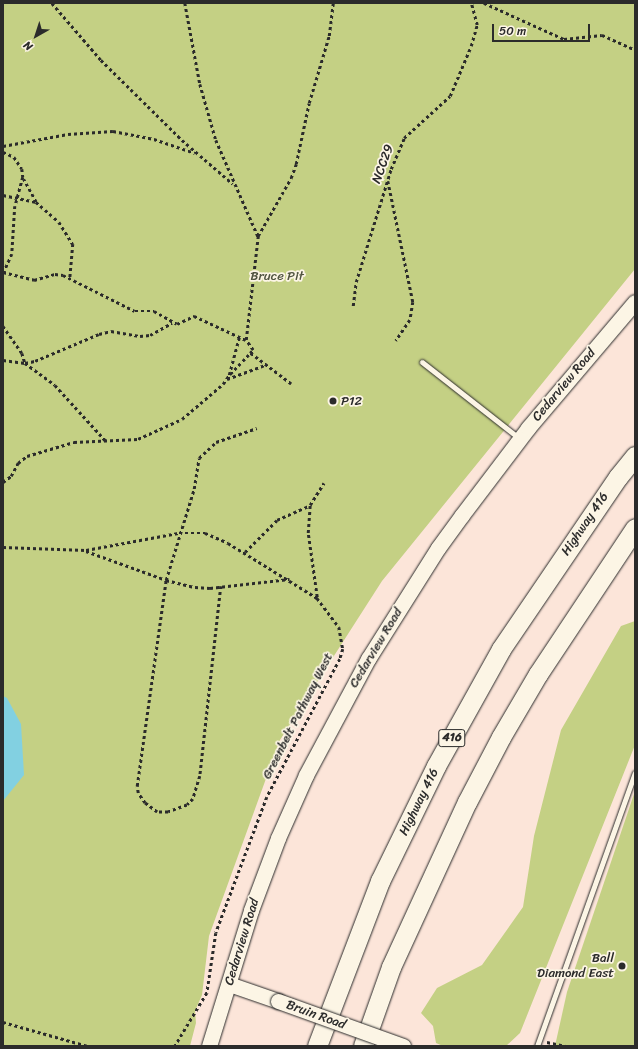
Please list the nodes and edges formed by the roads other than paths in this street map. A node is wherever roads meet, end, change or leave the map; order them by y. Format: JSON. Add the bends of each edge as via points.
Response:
{"nodes":[{"id":1,"x":635,"y":302,"type":"edge"},
{"id":2,"x":422,"y":362,"type":"dead end"},
{"id":3,"x":520,"y":439,"type":"junction"},
{"id":4,"x":635,"y":456,"type":"edge"},
{"id":5,"x":635,"y":528,"type":"edge"},
{"id":6,"x":635,"y":773,"type":"edge"},
{"id":7,"x":229,"y":984,"type":"junction"},
{"id":8,"x":538,"y":1044,"type":"edge"},
{"id":9,"x":209,"y":1046,"type":"edge"},
{"id":10,"x":317,"y":1046,"type":"edge"},
{"id":11,"x":363,"y":1046,"type":"edge"},
{"id":12,"x":403,"y":1046,"type":"edge"}],
"edges":[{"from":1,"to":3,"type":"main road","name":"Cedarview Road"},
{"from":2,"to":3,"type":"lane"},
{"from":3,"to":7,"type":"main road","name":"Cedarview Road","via":[[438,548],[339,712],[278,838],[250,910]]},
{"from":4,"to":10,"type":"highway","name":"Highway 416","number":"416","via":[[501,649],[436,766],[380,881]]},
{"from":5,"to":11,"type":"highway","via":[[538,674],[467,802],[391,967]]},
{"from":6,"to":8,"type":"lane"},
{"from":7,"to":9,"type":"main road","name":"Cedarview Road"},
{"from":7,"to":12,"type":"main road","name":"Bruin Road","bridge":true}]}
